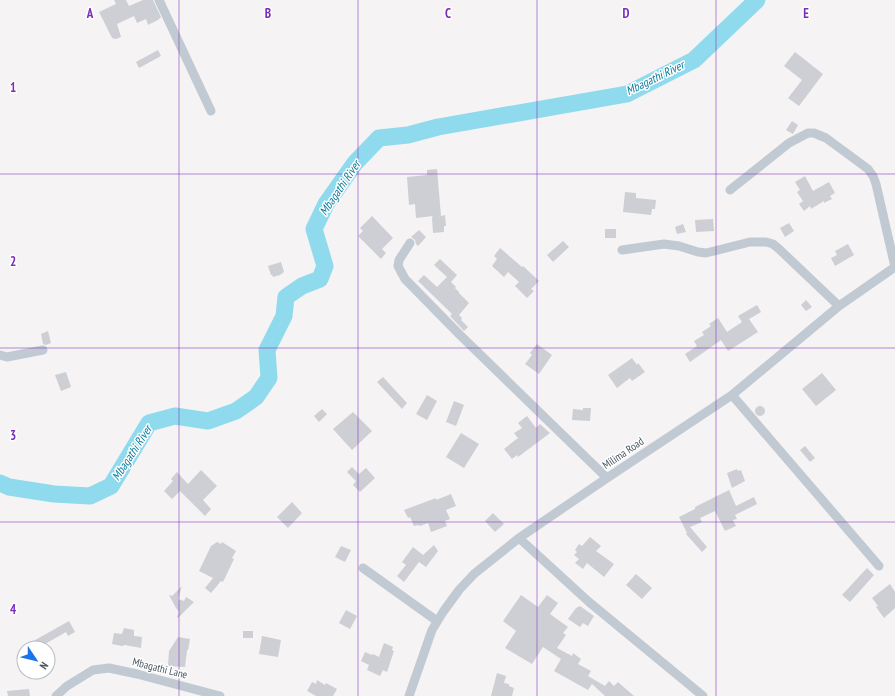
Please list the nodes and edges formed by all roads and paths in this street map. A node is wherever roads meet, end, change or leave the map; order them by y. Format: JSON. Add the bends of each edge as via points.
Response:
{"nodes":[{"id":1,"x":158,"y":0,"type":"edge"},
{"id":2,"x":211,"y":112,"type":"dead end"},
{"id":3,"x":730,"y":190,"type":"dead end"},
{"id":4,"x":410,"y":243,"type":"dead end"},
{"id":5,"x":622,"y":250,"type":"dead end"},
{"id":6,"x":895,"y":267,"type":"edge"},
{"id":7,"x":839,"y":306,"type":"junction"},
{"id":8,"x":43,"y":350,"type":"dead end"},
{"id":9,"x":0,"y":355,"type":"edge"},
{"id":10,"x":732,"y":395,"type":"junction"},
{"id":11,"x":607,"y":478,"type":"junction"},
{"id":12,"x":519,"y":538,"type":"junction"},
{"id":13,"x":879,"y":566,"type":"dead end"},
{"id":14,"x":363,"y":568,"type":"dead end"},
{"id":15,"x":437,"y":621,"type":"junction"},
{"id":16,"x":56,"y":696,"type":"edge"},
{"id":17,"x":220,"y":696,"type":"edge"},
{"id":18,"x":409,"y":696,"type":"edge"},
{"id":19,"x":703,"y":696,"type":"edge"}],
"edges":[{"from":1,"to":2,"type":"street"},
{"from":3,"to":6,"type":"street","via":[[789,143],[808,133],[826,138],[862,164],[873,176]]},
{"from":4,"to":11,"type":"street","via":[[398,266],[404,279]]},
{"from":5,"to":7,"type":"street","via":[[664,244],[706,253],[750,242],[766,242],[780,249]]},
{"from":6,"to":7,"type":"street","name":"Milima Road"},
{"from":7,"to":10,"type":"street","name":"Milima Road"},
{"from":8,"to":9,"type":"street","via":[[7,357]]},
{"from":10,"to":11,"type":"street","name":"Milima Road"},
{"from":10,"to":13,"type":"street"},
{"from":11,"to":12,"type":"street","name":"Milima Road"},
{"from":12,"to":15,"type":"street","name":"Milima Road","via":[[474,574]]},
{"from":12,"to":19,"type":"street","via":[[589,602]]},
{"from":14,"to":15,"type":"street"},
{"from":15,"to":18,"type":"street","name":"Milima Road"},
{"from":16,"to":17,"type":"street","name":"Mbagathi Lane","via":[[93,670],[110,668]]}]}
